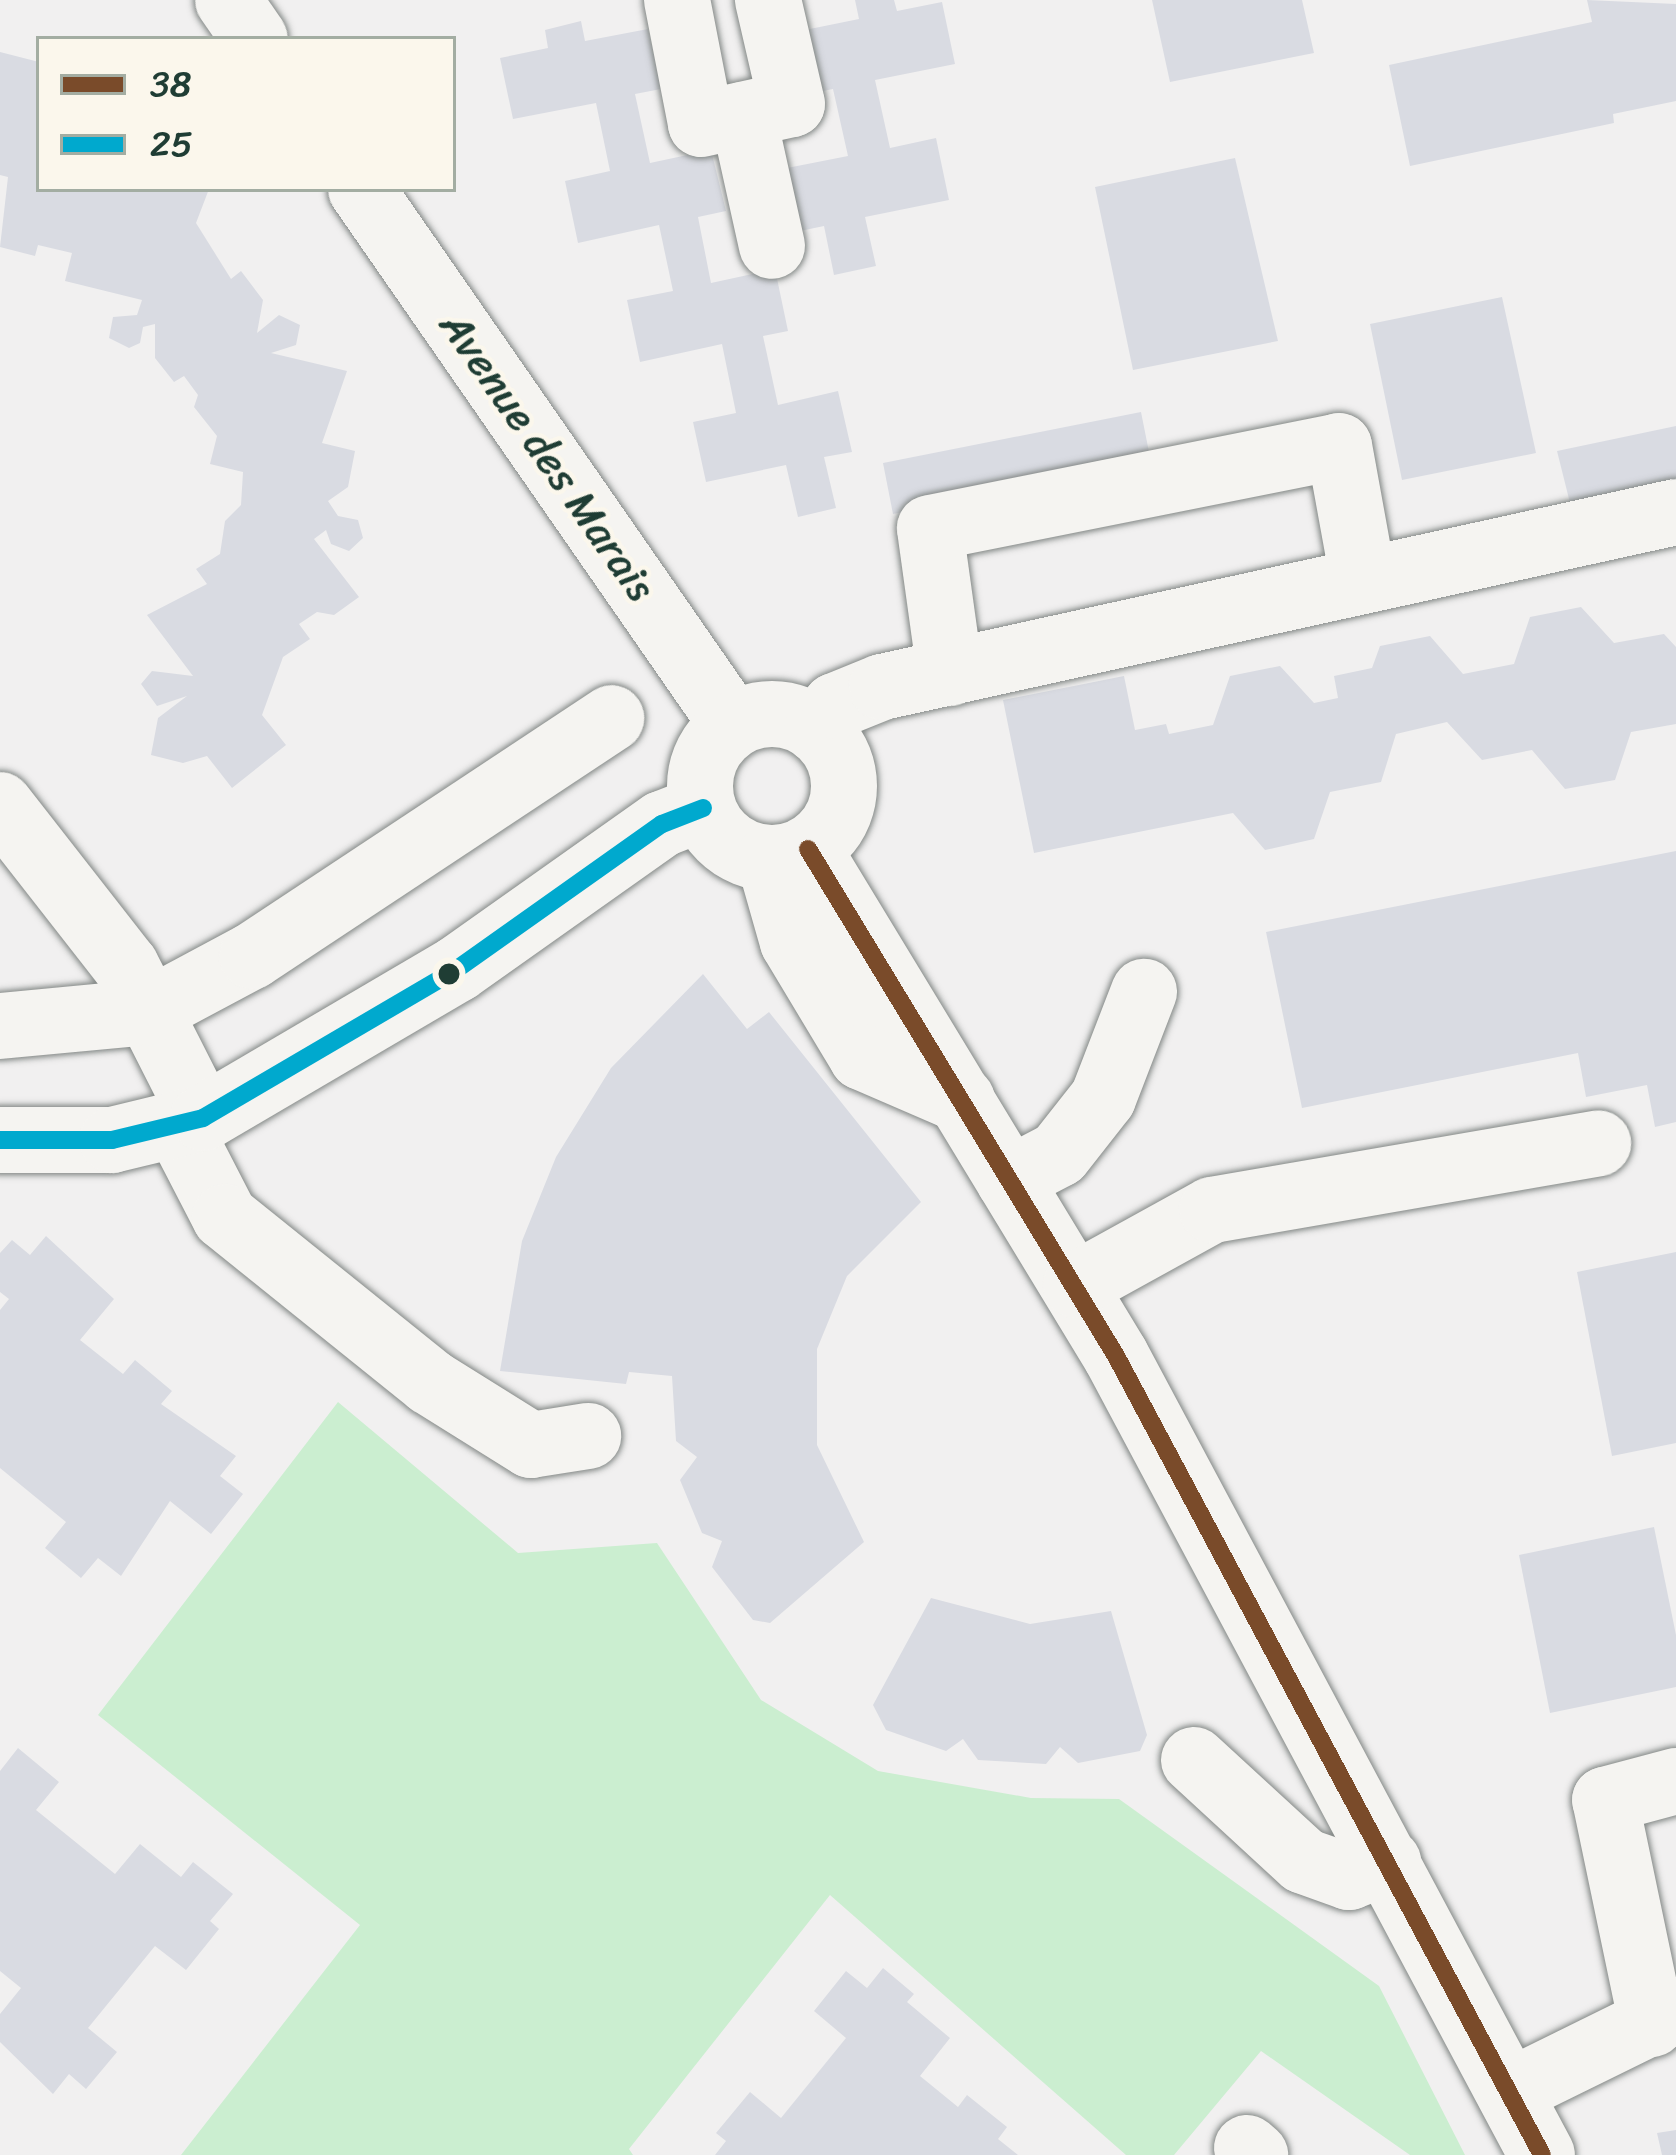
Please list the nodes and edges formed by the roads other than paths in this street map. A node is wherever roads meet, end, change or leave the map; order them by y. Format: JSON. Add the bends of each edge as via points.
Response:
{"nodes":[{"id":1,"x":228,"y":0,"type":"edge"},
{"id":2,"x":677,"y":0,"type":"edge"},
{"id":3,"x":768,"y":0,"type":"edge"},
{"id":4,"x":254,"y":36,"type":"edge"},
{"id":5,"x":743,"y":115,"type":"junction"},
{"id":6,"x":363,"y":192,"type":"edge"},
{"id":7,"x":772,"y":245,"type":"dead end"},
{"id":8,"x":1676,"y":512,"type":"edge"},
{"id":9,"x":1363,"y":578,"type":"junction"},
{"id":10,"x":950,"y":673,"type":"junction"},
{"id":11,"x":611,"y":718,"type":"dead end"},
{"id":12,"x":733,"y":725,"type":"junction"},
{"id":13,"x":817,"y":730,"type":"junction"},
{"id":14,"x":0,"y":805,"type":"edge"},
{"id":15,"x":703,"y":808,"type":"junction"},
{"id":16,"x":788,"y":854,"type":"junction"},
{"id":17,"x":1144,"y":992,"type":"dead end"},
{"id":18,"x":147,"y":1012,"type":"junction"},
{"id":19,"x":0,"y":1025,"type":"edge"},
{"id":20,"x":191,"y":1123,"type":"junction"},
{"id":21,"x":0,"y":1141,"type":"edge"},
{"id":22,"x":1598,"y":1143,"type":"dead end"},
{"id":23,"x":1010,"y":1180,"type":"junction"},
{"id":24,"x":1076,"y":1285,"type":"junction"},
{"id":25,"x":588,"y":1436,"type":"dead end"},
{"id":26,"x":1194,"y":1760,"type":"dead end"},
{"id":27,"x":1676,"y":1781,"type":"edge"},
{"id":28,"x":1388,"y":1862,"type":"junction"},
{"id":29,"x":1664,"y":2017,"type":"edge"},
{"id":30,"x":1509,"y":2092,"type":"junction"},
{"id":31,"x":1542,"y":2155,"type":"edge"}],
"edges":[{"from":1,"to":4,"type":"street"},
{"from":2,"to":5,"type":"street","via":[[701,124]]},
{"from":3,"to":5,"type":"street","via":[[792,104]]},
{"from":5,"to":7,"type":"street"},
{"from":6,"to":12,"type":"street","name":"Avenue des Marais"},
{"from":8,"to":9,"type":"street"},
{"from":9,"to":10,"type":"street"},
{"from":9,"to":10,"type":"street","via":[[1339,446],[930,529]]},
{"from":10,"to":13,"type":"street","via":[[835,706]]},
{"from":11,"to":18,"type":"street","via":[[251,956]]},
{"from":12,"to":13,"type":"street","via":[[776,714]]},
{"from":12,"to":15,"type":"street","via":[[707,752]]},
{"from":13,"to":16,"type":"street","via":[[842,768],[839,814]]},
{"from":14,"to":18,"type":"street","via":[[126,966]]},
{"from":15,"to":16,"type":"street","via":[[729,844]]},
{"from":15,"to":20,"type":"street","via":[[662,824],[457,969]]},
{"from":16,"to":23,"type":"street"},
{"from":17,"to":23,"type":"street","via":[[1103,1098],[1059,1154]]},
{"from":18,"to":19,"type":"street"},
{"from":18,"to":20,"type":"street"},
{"from":20,"to":21,"type":"street","via":[[55,1145]]},
{"from":20,"to":25,"type":"street","via":[[225,1217],[430,1382],[531,1445]]},
{"from":22,"to":24,"type":"street","via":[[1212,1210]]},
{"from":23,"to":24,"type":"street"},
{"from":24,"to":28,"type":"street"},
{"from":26,"to":28,"type":"street","via":[[1304,1861],[1349,1877]]},
{"from":27,"to":29,"type":"street","via":[[1605,1800]]},
{"from":28,"to":30,"type":"street"},
{"from":29,"to":30,"type":"street"},
{"from":30,"to":31,"type":"street"}]}
